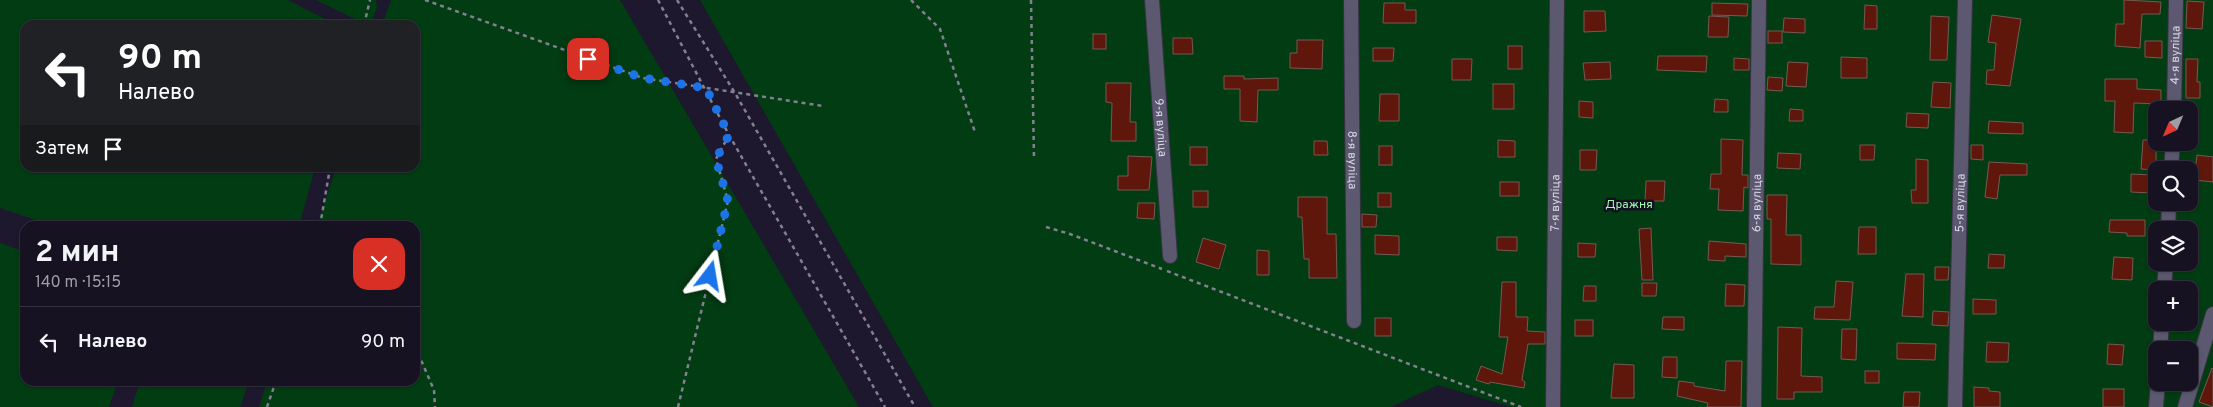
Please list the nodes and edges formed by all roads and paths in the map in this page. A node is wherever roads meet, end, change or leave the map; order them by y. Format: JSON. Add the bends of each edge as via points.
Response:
{"nodes":[{"id":1,"x":370,"y":0,"type":"edge"},
{"id":2,"x":425,"y":0,"type":"edge"},
{"id":3,"x":658,"y":0,"type":"edge"},
{"id":4,"x":677,"y":0,"type":"edge"},
{"id":5,"x":911,"y":0,"type":"edge"},
{"id":6,"x":1030,"y":0,"type":"edge"},
{"id":7,"x":1152,"y":0,"type":"edge"},
{"id":8,"x":1351,"y":0,"type":"edge"},
{"id":9,"x":1557,"y":0,"type":"edge"},
{"id":10,"x":1759,"y":0,"type":"edge"},
{"id":11,"x":1965,"y":0,"type":"edge"},
{"id":12,"x":2176,"y":0,"type":"edge"},
{"id":13,"x":365,"y":20,"type":"edge"},
{"id":14,"x":706,"y":88,"type":"junction"},
{"id":15,"x":735,"y":93,"type":"junction"},
{"id":16,"x":2174,"y":101,"type":"edge"},
{"id":17,"x":823,"y":106,"type":"dead end"},
{"id":18,"x":975,"y":132,"type":"dead end"},
{"id":19,"x":729,"y":135,"type":"junction"},
{"id":20,"x":1034,"y":158,"type":"dead end"},
{"id":21,"x":329,"y":172,"type":"edge"},
{"id":22,"x":321,"y":221,"type":"edge"},
{"id":23,"x":1046,"y":227,"type":"dead end"},
{"id":24,"x":1170,"y":256,"type":"dead end"},
{"id":25,"x":2213,"y":314,"type":"edge"},
{"id":26,"x":1354,"y":321,"type":"dead end"},
{"id":27,"x":420,"y":358,"type":"edge"},
{"id":28,"x":274,"y":386,"type":"edge"},
{"id":29,"x":2157,"y":391,"type":"edge"},
{"id":30,"x":267,"y":407,"type":"edge"},
{"id":31,"x":435,"y":407,"type":"edge"},
{"id":32,"x":678,"y":407,"type":"edge"},
{"id":33,"x":885,"y":407,"type":"edge"},
{"id":34,"x":915,"y":407,"type":"edge"},
{"id":35,"x":1521,"y":407,"type":"edge"},
{"id":36,"x":1553,"y":407,"type":"edge"},
{"id":37,"x":1754,"y":407,"type":"edge"},
{"id":38,"x":1954,"y":407,"type":"edge"},
{"id":39,"x":2156,"y":407,"type":"edge"},
{"id":40,"x":2185,"y":407,"type":"edge"}],
"edges":[{"from":1,"to":13,"type":"path"},
{"from":2,"to":14,"type":"path","via":[[643,78]]},
{"from":3,"to":14,"type":"path"},
{"from":4,"to":15,"type":"path"},
{"from":5,"to":18,"type":"path","via":[[940,29]]},
{"from":6,"to":20,"type":"path"},
{"from":7,"to":24,"type":"street","name":"9-я вуліца"},
{"from":8,"to":26,"type":"street","name":"8-я вуліца"},
{"from":9,"to":36,"type":"street","name":"7-я вуліца"},
{"from":10,"to":37,"type":"street","name":"6-я вуліца"},
{"from":11,"to":38,"type":"street","name":"5-я вуліца"},
{"from":12,"to":16,"type":"street","name":"4-я вуліца"},
{"from":14,"to":15,"type":"path"},
{"from":14,"to":19,"type":"path"},
{"from":15,"to":17,"type":"path"},
{"from":15,"to":34,"type":"path"},
{"from":19,"to":32,"type":"path","via":[[716,159],[728,201]]},
{"from":19,"to":33,"type":"path"},
{"from":21,"to":22,"type":"path"},
{"from":23,"to":35,"type":"path"},
{"from":25,"to":40,"type":"street"},
{"from":27,"to":31,"type":"path","via":[[434,390]]},
{"from":28,"to":30,"type":"path"},
{"from":29,"to":39,"type":"street"}]}
